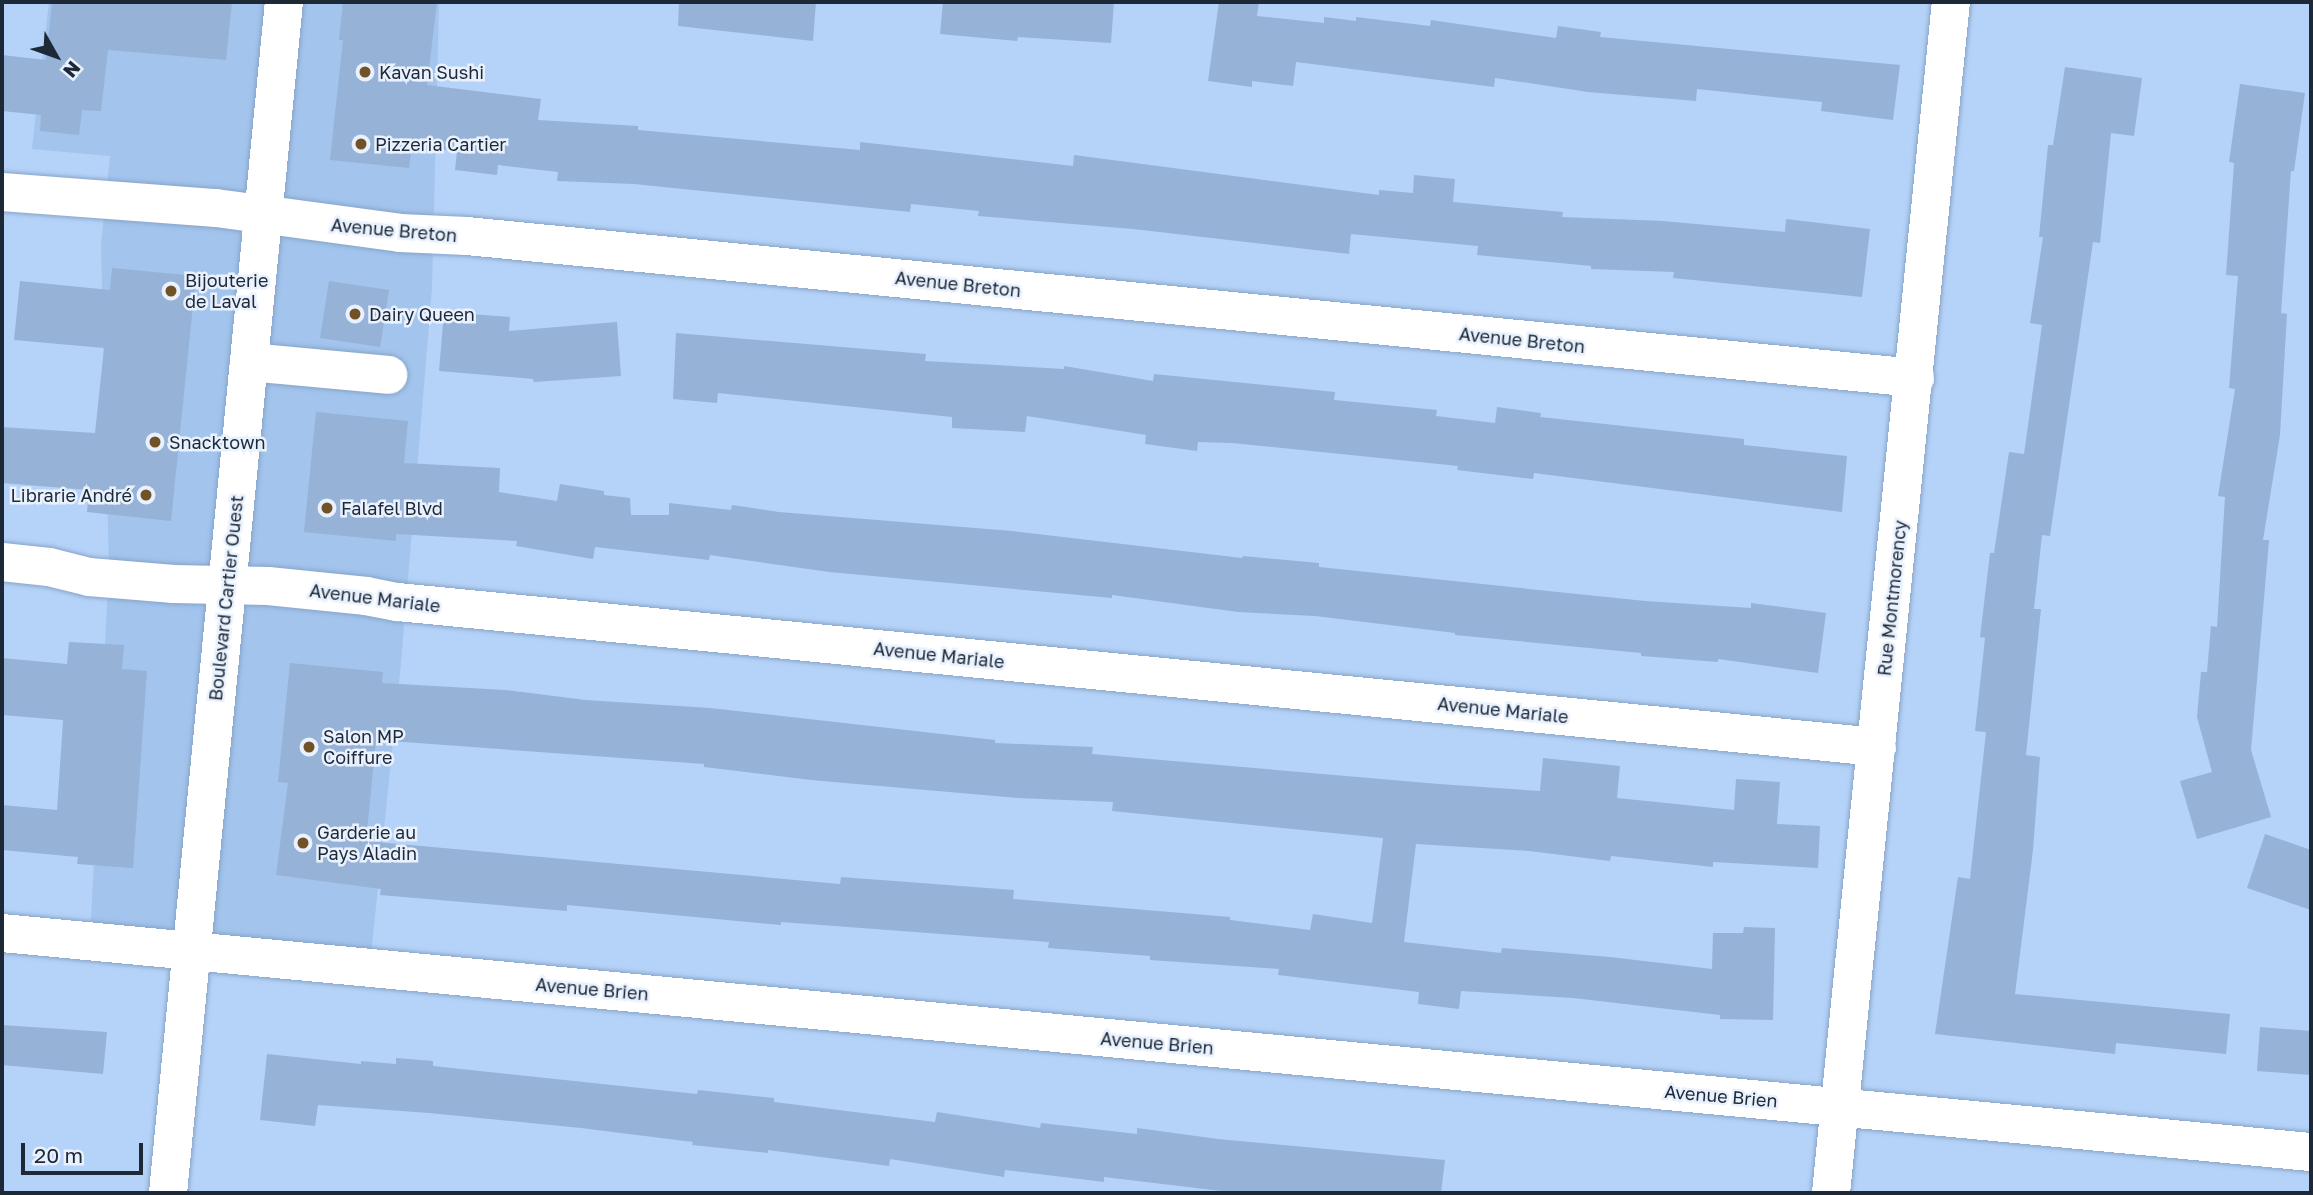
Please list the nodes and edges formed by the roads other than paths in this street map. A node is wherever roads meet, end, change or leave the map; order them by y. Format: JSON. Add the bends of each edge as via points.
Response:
{"nodes":[{"id":1,"x":284,"y":2,"type":"edge"},
{"id":2,"x":1951,"y":2,"type":"edge"},
{"id":3,"x":2,"y":192,"type":"edge"},
{"id":4,"x":263,"y":216,"type":"junction"},
{"id":5,"x":249,"y":362,"type":"junction"},
{"id":6,"x":388,"y":375,"type":"dead end"},
{"id":7,"x":1915,"y":378,"type":"junction"},
{"id":8,"x":2,"y":562,"type":"edge"},
{"id":9,"x":228,"y":586,"type":"junction"},
{"id":10,"x":1877,"y":747,"type":"junction"},
{"id":11,"x":2,"y":933,"type":"edge"},
{"id":12,"x":192,"y":952,"type":"junction"},
{"id":13,"x":1841,"y":1108,"type":"junction"},
{"id":14,"x":2311,"y":1152,"type":"edge"},
{"id":15,"x":168,"y":1193,"type":"edge"},
{"id":16,"x":1831,"y":1193,"type":"edge"}],
"edges":[{"from":1,"to":4,"type":"street","name":"Boulevard Cartier Ouest"},
{"from":2,"to":7,"type":"street","name":"Rue Montmorency"},
{"from":3,"to":4,"type":"street","name":"Avenue Breton","via":[[104,197]]},
{"from":4,"to":5,"type":"street","name":"Boulevard Cartier Ouest"},
{"from":4,"to":7,"type":"street","name":"Avenue Breton","via":[[427,236],[467,236]]},
{"from":5,"to":6,"type":"street"},
{"from":5,"to":9,"type":"street","name":"Boulevard Cartier Ouest"},
{"from":7,"to":10,"type":"street","name":"Rue Montmorency"},
{"from":8,"to":9,"type":"street","name":"Avenue Mariale","via":[[50,567],[89,578]]},
{"from":9,"to":10,"type":"street","name":"Avenue Mariale","via":[[329,592],[398,603]]},
{"from":9,"to":12,"type":"street","name":"Boulevard Cartier Ouest"},
{"from":10,"to":13,"type":"street","name":"Rue Montmorency"},
{"from":11,"to":12,"type":"street","name":"Avenue Brien"},
{"from":12,"to":13,"type":"street","name":"Avenue Brien"},
{"from":12,"to":15,"type":"street","name":"Boulevard Cartier Ouest"},
{"from":13,"to":14,"type":"street","name":"Avenue Brien"},
{"from":13,"to":16,"type":"street","name":"Rue Montmorency"}]}
